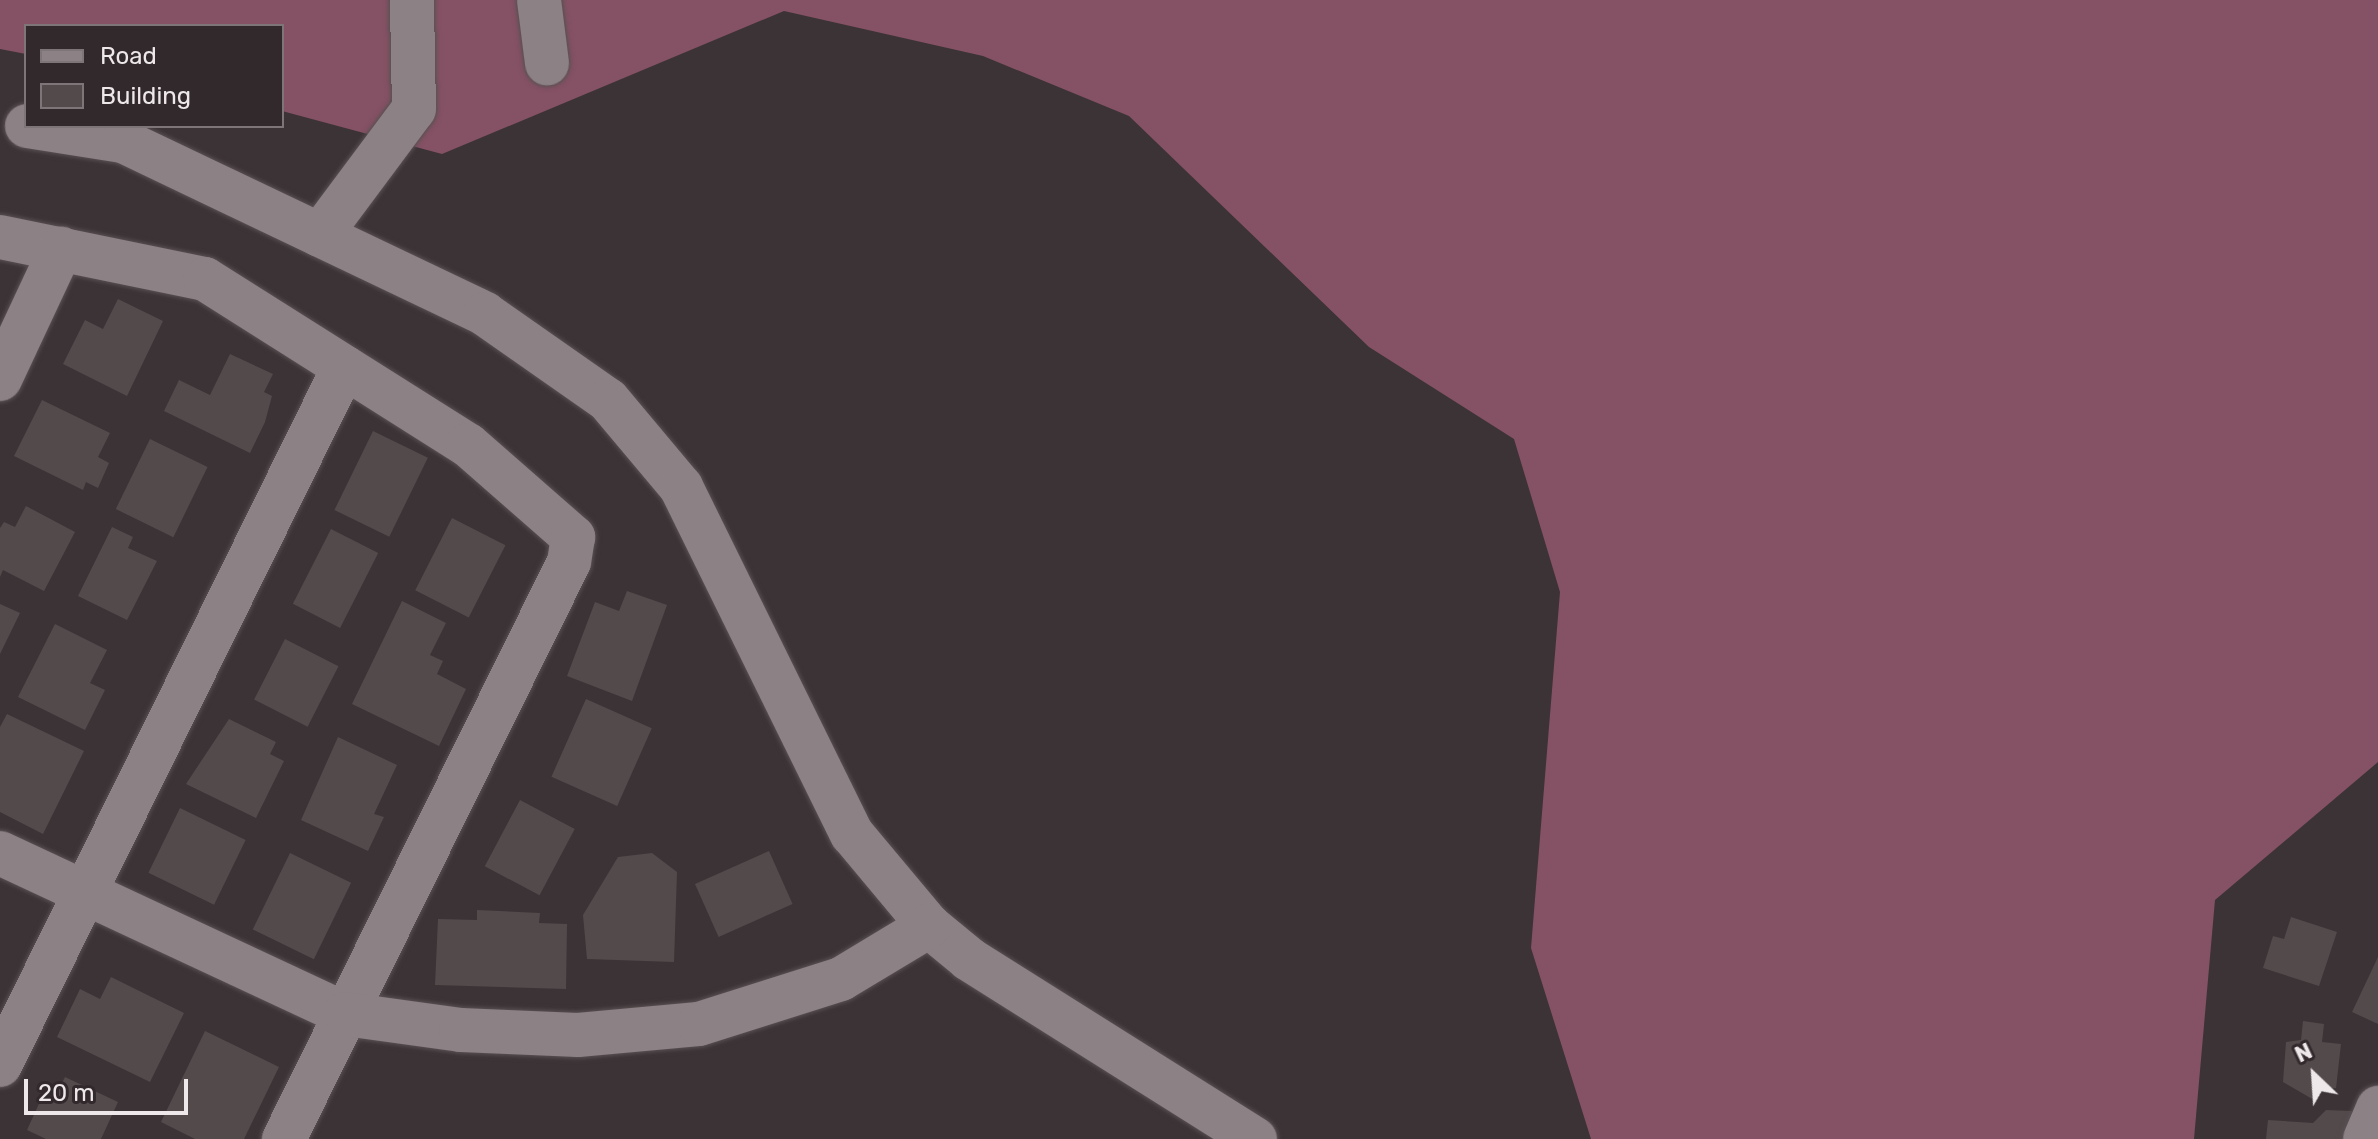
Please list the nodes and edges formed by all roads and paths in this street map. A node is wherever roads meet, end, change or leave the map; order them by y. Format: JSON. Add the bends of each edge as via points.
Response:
{"nodes":[{"id":1,"x":412,"y":0,"type":"edge"},
{"id":2,"x":539,"y":0,"type":"edge"},
{"id":3,"x":547,"y":63,"type":"dead end"},
{"id":4,"x":0,"y":122,"type":"edge"},
{"id":5,"x":24,"y":126,"type":"edge"},
{"id":6,"x":39,"y":128,"type":"edge"},
{"id":7,"x":320,"y":235,"type":"junction"},
{"id":8,"x":0,"y":237,"type":"edge"},
{"id":9,"x":61,"y":249,"type":"junction"},
{"id":10,"x":344,"y":367,"type":"junction"},
{"id":11,"x":0,"y":379,"type":"edge"},
{"id":12,"x":0,"y":853,"type":"edge"},
{"id":13,"x":82,"y":893,"type":"junction"},
{"id":14,"x":929,"y":926,"type":"junction"},
{"id":15,"x":345,"y":1014,"type":"junction"},
{"id":16,"x":0,"y":1065,"type":"edge"},
{"id":17,"x":2378,"y":1108,"type":"edge"},
{"id":18,"x":284,"y":1139,"type":"edge"},
{"id":19,"x":1255,"y":1139,"type":"edge"},
{"id":20,"x":2365,"y":1139,"type":"edge"}],
"edges":[{"from":1,"to":7,"type":"street","via":[[414,109]]},
{"from":2,"to":3,"type":"street"},
{"from":4,"to":5,"type":"street"},
{"from":6,"to":7,"type":"street","via":[[123,141]]},
{"from":7,"to":14,"type":"street","via":[[485,314],[608,400],[681,487],[852,834]]},
{"from":8,"to":9,"type":"street"},
{"from":9,"to":10,"type":"street","via":[[205,279]]},
{"from":9,"to":11,"type":"street"},
{"from":10,"to":13,"type":"street"},
{"from":10,"to":15,"type":"street","via":[[468,445],[573,537],[569,562]]},
{"from":12,"to":13,"type":"street"},
{"from":13,"to":15,"type":"street"},
{"from":13,"to":16,"type":"street"},
{"from":14,"to":15,"type":"street","via":[[841,979],[699,1024],[578,1035]]},
{"from":14,"to":19,"type":"street","via":[[969,959]]},
{"from":15,"to":18,"type":"street"},
{"from":17,"to":20,"type":"street"}]}
